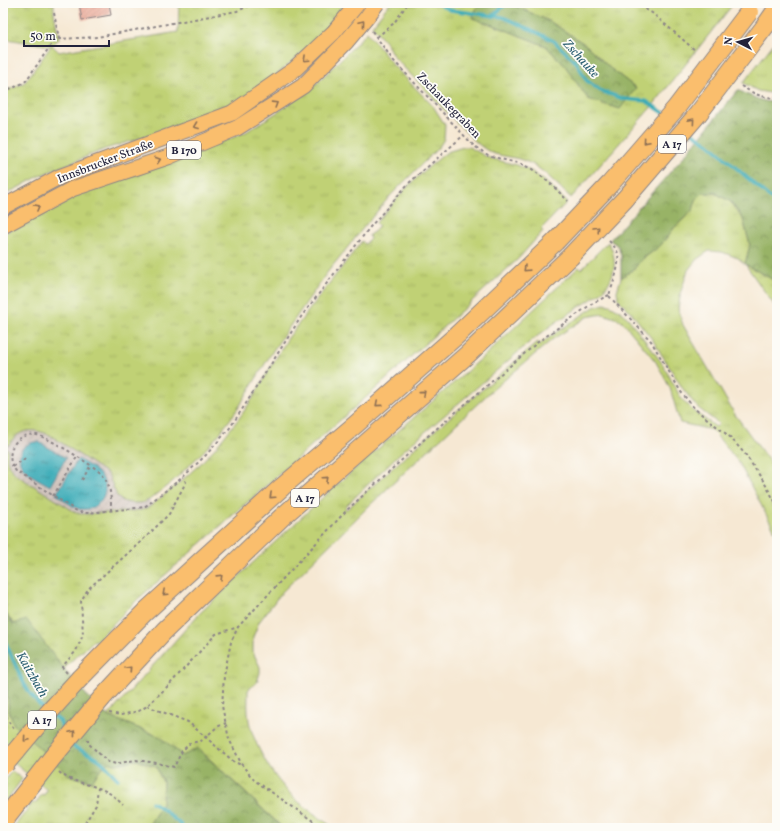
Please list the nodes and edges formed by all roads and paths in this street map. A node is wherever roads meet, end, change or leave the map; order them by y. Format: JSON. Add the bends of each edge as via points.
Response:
{"nodes":[{"id":1,"x":256,"y":3,"type":"edge"},
{"id":2,"x":358,"y":3,"type":"edge"},
{"id":3,"x":377,"y":3,"type":"edge"},
{"id":4,"x":408,"y":3,"type":"edge"},
{"id":5,"x":635,"y":3,"type":"edge"},
{"id":6,"x":752,"y":8,"type":"edge"},
{"id":7,"x":777,"y":9,"type":"edge"},
{"id":8,"x":54,"y":13,"type":"dead end"},
{"id":9,"x":370,"y":29,"type":"dead end"},
{"id":10,"x":376,"y":37,"type":"junction"},
{"id":11,"x":59,"y":39,"type":"junction"},
{"id":12,"x":696,"y":51,"type":"dead end"},
{"id":13,"x":741,"y":86,"type":"dead end"},
{"id":14,"x":3,"y":91,"type":"edge"},
{"id":15,"x":777,"y":97,"type":"edge"},
{"id":16,"x":464,"y":135,"type":"junction"},
{"id":17,"x":568,"y":201,"type":"dead end"},
{"id":18,"x":3,"y":208,"type":"edge"},
{"id":19,"x":3,"y":226,"type":"edge"},
{"id":20,"x":609,"y":241,"type":"dead end"},
{"id":21,"x":609,"y":295,"type":"junction"},
{"id":22,"x":27,"y":457,"type":"dead end"},
{"id":23,"x":77,"y":457,"type":"junction"},
{"id":24,"x":91,"y":465,"type":"junction"},
{"id":25,"x":13,"y":468,"type":"junction"},
{"id":26,"x":183,"y":477,"type":"junction"},
{"id":27,"x":82,"y":480,"type":"dead end"},
{"id":28,"x":53,"y":496,"type":"junction"},
{"id":29,"x":777,"y":505,"type":"edge"},
{"id":30,"x":112,"y":511,"type":"junction"},
{"id":31,"x":238,"y":627,"type":"junction"},
{"id":32,"x":62,"y":667,"type":"dead end"},
{"id":33,"x":103,"y":705,"type":"junction"},
{"id":34,"x":147,"y":706,"type":"junction"},
{"id":35,"x":226,"y":723,"type":"junction"},
{"id":36,"x":206,"y":737,"type":"junction"},
{"id":37,"x":88,"y":743,"type":"dead end"},
{"id":38,"x":4,"y":765,"type":"edge"},
{"id":39,"x":242,"y":765,"type":"junction"},
{"id":40,"x":123,"y":805,"type":"dead end"},
{"id":41,"x":3,"y":821,"type":"edge"},
{"id":42,"x":82,"y":828,"type":"edge"},
{"id":43,"x":323,"y":828,"type":"edge"}],
"edges":[{"from":1,"to":11,"type":"path","via":[[237,11],[163,25],[97,37]]},
{"from":2,"to":18,"type":"main road","name":"Innsbrucker Straße","number":"B 170","one_way":true,"bridge":true,"via":[[334,32],[295,69],[232,112],[59,177]]},
{"from":19,"to":3,"type":"main road","name":"Innsbrucker Straße","number":"B 170","one_way":true,"bridge":true,"via":[[72,189],[168,157],[237,128],[303,86],[346,42]]},
{"from":4,"to":10,"type":"path","via":[[394,23]]},
{"from":5,"to":12,"type":"path","via":[[652,13]]},
{"from":6,"to":38,"type":"highway","number":"A 17","one_way":true,"bridge":true,"via":[[676,108],[610,184],[554,242],[456,336],[282,487],[145,612],[80,678]]},
{"from":33,"to":7,"type":"highway","number":"A 17","one_way":true,"bridge":true,"via":[[164,631],[282,517],[468,354],[570,257],[625,199],[698,114]]},
{"from":8,"to":11,"type":"path"},
{"from":9,"to":10,"type":"path","name":"Zschaukegraben"},
{"from":10,"to":16,"type":"path","name":"Zschaukegraben","via":[[393,60]]},
{"from":11,"to":14,"type":"path","via":[[51,45],[25,82]]},
{"from":13,"to":15,"type":"path","via":[[756,95]]},
{"from":16,"to":17,"type":"path","name":"Zschaukegraben","via":[[474,146],[488,155],[532,169]]},
{"from":16,"to":26,"type":"path","via":[[409,183],[370,227],[301,317],[229,429],[206,456]]},
{"from":20,"to":21,"type":"path","via":[[618,254],[616,275]]},
{"from":21,"to":29,"type":"path","via":[[651,341],[681,392],[695,409],[730,437],[745,454]]},
{"from":21,"to":31,"type":"path","via":[[593,303],[538,342],[428,436],[346,511]]},
{"from":22,"to":25,"type":"path"},
{"from":23,"to":24,"type":"path"},
{"from":23,"to":25,"type":"path","via":[[40,435],[31,434],[23,436],[14,444],[10,458]]},
{"from":23,"to":28,"type":"path"},
{"from":24,"to":27,"type":"path"},
{"from":24,"to":30,"type":"path","via":[[106,477],[109,483]]},
{"from":25,"to":28,"type":"path"},
{"from":26,"to":30,"type":"path","via":[[144,507]]},
{"from":26,"to":32,"type":"path","via":[[186,482],[169,514],[88,589],[81,601],[83,634],[76,650]]},
{"from":28,"to":30,"type":"path","via":[[80,512]]},
{"from":31,"to":34,"type":"path","via":[[216,634]]},
{"from":31,"to":35,"type":"path","via":[[231,642],[224,676],[222,706]]},
{"from":33,"to":34,"type":"path","via":[[121,715],[139,712]]},
{"from":41,"to":33,"type":"highway","number":"A 17","one_way":true,"bridge":true,"via":[[52,758]]},
{"from":34,"to":36,"type":"path","via":[[188,722]]},
{"from":35,"to":36,"type":"path"},
{"from":35,"to":39,"type":"path"},
{"from":36,"to":37,"type":"path","via":[[190,743],[174,766],[136,760],[116,764],[108,762]]},
{"from":36,"to":39,"type":"path","via":[[233,761]]},
{"from":39,"to":43,"type":"path","via":[[254,780]]},
{"from":40,"to":42,"type":"path","via":[[110,793],[98,788],[96,805]]}]}
